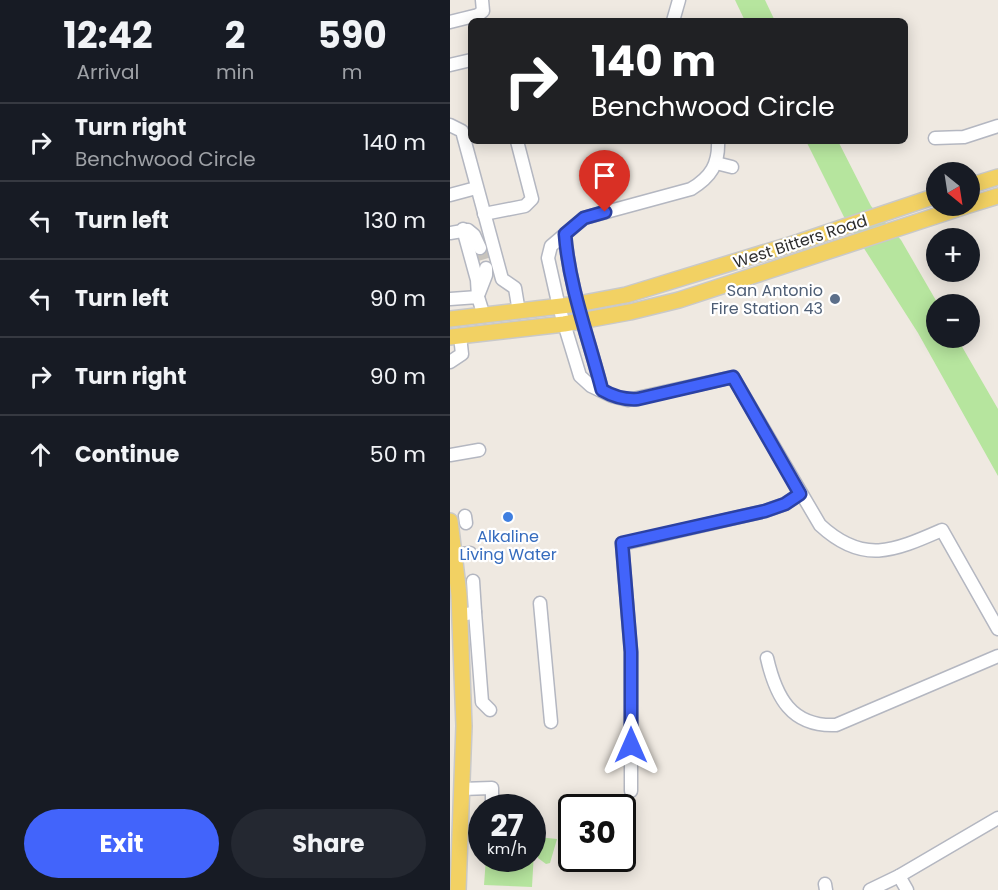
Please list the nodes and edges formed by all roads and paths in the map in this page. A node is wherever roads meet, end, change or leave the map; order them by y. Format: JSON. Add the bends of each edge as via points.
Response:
{"nodes":[{"id":1,"x":482,"y":0,"type":"edge"},
{"id":2,"x":679,"y":0,"type":"edge"},
{"id":3,"x":675,"y":18,"type":"edge"},
{"id":4,"x":450,"y":22,"type":"edge"},
{"id":5,"x":468,"y":61,"type":"edge"},
{"id":6,"x":450,"y":66,"type":"edge"},
{"id":7,"x":450,"y":125,"type":"edge"},
{"id":8,"x":998,"y":126,"type":"edge"},
{"id":9,"x":935,"y":138,"type":"dead end"},
{"id":10,"x":518,"y":144,"type":"edge"},
{"id":11,"x":718,"y":144,"type":"edge"},
{"id":12,"x":716,"y":163,"type":"junction"},
{"id":13,"x":732,"y":167,"type":"dead end"},
{"id":14,"x":998,"y":177,"type":"edge"},
{"id":15,"x":980,"y":183,"type":"edge"},
{"id":16,"x":476,"y":188,"type":"junction"},
{"id":17,"x":450,"y":195,"type":"edge"},
{"id":18,"x":998,"y":196,"type":"edge"},
{"id":19,"x":926,"y":199,"type":"edge"},
{"id":20,"x":980,"y":201,"type":"edge"},
{"id":21,"x":484,"y":214,"type":"junction"},
{"id":22,"x":935,"y":216,"type":"edge"},
{"id":23,"x":841,"y":228,"type":"junction"},
{"id":24,"x":463,"y":229,"type":"junction"},
{"id":25,"x":450,"y":232,"type":"edge"},
{"id":26,"x":565,"y":234,"type":"junction"},
{"id":27,"x":799,"y":242,"type":"junction"},
{"id":28,"x":850,"y":244,"type":"junction"},
{"id":29,"x":480,"y":248,"type":"tunnel mouth"},
{"id":30,"x":805,"y":259,"type":"junction"},
{"id":31,"x":568,"y":262,"type":"junction"},
{"id":32,"x":549,"y":264,"type":"junction"},
{"id":33,"x":486,"y":268,"type":"tunnel mouth"},
{"id":34,"x":478,"y":297,"type":"junction"},
{"id":35,"x":450,"y":299,"type":"edge"},
{"id":36,"x":578,"y":304,"type":"junction"},
{"id":37,"x":559,"y":307,"type":"junction"},
{"id":38,"x":519,"y":312,"type":"junction"},
{"id":39,"x":484,"y":316,"type":"junction"},
{"id":40,"x":450,"y":319,"type":"edge"},
{"id":41,"x":583,"y":321,"type":"junction"},
{"id":42,"x":564,"y":324,"type":"junction"},
{"id":43,"x":455,"y":336,"type":"edge"},
{"id":44,"x":450,"y":362,"type":"edge"},
{"id":45,"x":596,"y":366,"type":"junction"},
{"id":46,"x":578,"y":369,"type":"junction"},
{"id":47,"x":602,"y":390,"type":"junction"},
{"id":48,"x":479,"y":450,"type":"dead end"},
{"id":49,"x":453,"y":454,"type":"edge"},
{"id":50,"x":800,"y":494,"type":"junction"},
{"id":51,"x":458,"y":522,"type":"edge"},
{"id":52,"x":473,"y":581,"type":"dead end"},
{"id":53,"x":540,"y":603,"type":"dead end"},
{"id":54,"x":475,"y":612,"type":"junction"},
{"id":55,"x":454,"y":616,"type":"edge"},
{"id":56,"x":998,"y":629,"type":"edge"},
{"id":57,"x":998,"y":656,"type":"edge"},
{"id":58,"x":768,"y":658,"type":"dead end"},
{"id":59,"x":490,"y":710,"type":"dead end"},
{"id":60,"x":551,"y":722,"type":"dead end"},
{"id":61,"x":461,"y":789,"type":"junction"},
{"id":62,"x":632,"y":791,"type":"dead end"},
{"id":63,"x":492,"y":794,"type":"edge"},
{"id":64,"x":998,"y":818,"type":"edge"},
{"id":65,"x":899,"y":876,"type":"junction"},
{"id":66,"x":458,"y":890,"type":"edge"},
{"id":67,"x":870,"y":890,"type":"edge"},
{"id":68,"x":907,"y":890,"type":"edge"}],
"edges":[{"from":1,"to":4,"type":"street","via":[[483,11],[478,15]]},
{"from":2,"to":3,"type":"street"},
{"from":5,"to":6,"type":"street"},
{"from":7,"to":16,"type":"street","via":[[462,131]]},
{"from":8,"to":9,"type":"street","via":[[964,138]]},
{"from":10,"to":21,"type":"street","via":[[532,199],[525,206]]},
{"from":11,"to":12,"type":"street"},
{"from":12,"to":13,"type":"street"},
{"from":12,"to":26,"type":"street","via":[[703,182],[691,189],[584,218]]},
{"from":14,"to":15,"type":"main road"},
{"from":16,"to":17,"type":"street"},
{"from":16,"to":21,"type":"street"},
{"from":18,"to":20,"type":"main road","name":"West Bitters Road"},
{"from":19,"to":23,"type":"main road","name":"West Bitters Road"},
{"from":21,"to":38,"type":"street","via":[[502,279],[514,288]]},
{"from":22,"to":28,"type":"main road","name":"West Bitters Road"},
{"from":23,"to":27,"type":"main road","name":"West Bitters Road"},
{"from":23,"to":28,"type":"street"},
{"from":24,"to":25,"type":"street"},
{"from":24,"to":29,"type":"street","via":[[474,236]]},
{"from":24,"to":34,"type":"street"},
{"from":26,"to":31,"type":"street"},
{"from":26,"to":32,"type":"street","via":[[551,246]]},
{"from":27,"to":30,"type":"street"},
{"from":27,"to":36,"type":"main road","name":"West Bitters Road","via":[[626,295]]},
{"from":28,"to":30,"type":"main road","name":"West Bitters Road"},
{"from":30,"to":41,"type":"main road","name":"West Bitters Road","via":[[680,300]]},
{"from":31,"to":32,"type":"street"},
{"from":31,"to":36,"type":"street"},
{"from":32,"to":37,"type":"street"},
{"from":33,"to":34,"type":"street"},
{"from":34,"to":35,"type":"street"},
{"from":34,"to":39,"type":"street"},
{"from":36,"to":37,"type":"main road","name":"West Bitters Road"},
{"from":36,"to":41,"type":"street"},
{"from":37,"to":38,"type":"main road","name":"West Bitters Road"},
{"from":37,"to":42,"type":"street"},
{"from":38,"to":39,"type":"main road","name":"West Bitters Road"},
{"from":39,"to":40,"type":"main road","name":"West Bitters Road"},
{"from":41,"to":42,"type":"main road","name":"West Bitters Road"},
{"from":41,"to":45,"type":"street"},
{"from":42,"to":43,"type":"main road","name":"West Bitters Road"},
{"from":42,"to":46,"type":"street"},
{"from":43,"to":44,"type":"street","via":[[462,354]]},
{"from":45,"to":46,"type":"street"},
{"from":45,"to":47,"type":"street"},
{"from":46,"to":47,"type":"street","via":[[591,386]]},
{"from":47,"to":50,"type":"street","via":[[628,400],[733,377]]},
{"from":48,"to":49,"type":"street"},
{"from":50,"to":56,"type":"street","via":[[826,530],[845,544],[861,549],[892,550],[942,530]]},
{"from":50,"to":62,"type":"street","via":[[765,511],[622,543],[631,652]]},
{"from":51,"to":55,"type":"main road","via":[[462,554]]},
{"from":52,"to":54,"type":"street"},
{"from":53,"to":60,"type":"street"},
{"from":54,"to":55,"type":"street"},
{"from":54,"to":59,"type":"street","via":[[482,702]]},
{"from":55,"to":61,"type":"main road","via":[[464,726]]},
{"from":57,"to":58,"type":"street","via":[[836,725],[820,726],[800,719],[788,708],[771,677]]},
{"from":61,"to":63,"type":"street","via":[[492,788]]},
{"from":61,"to":66,"type":"main road"},
{"from":64,"to":65,"type":"street"},
{"from":65,"to":67,"type":"street"},
{"from":65,"to":68,"type":"street"}]}
